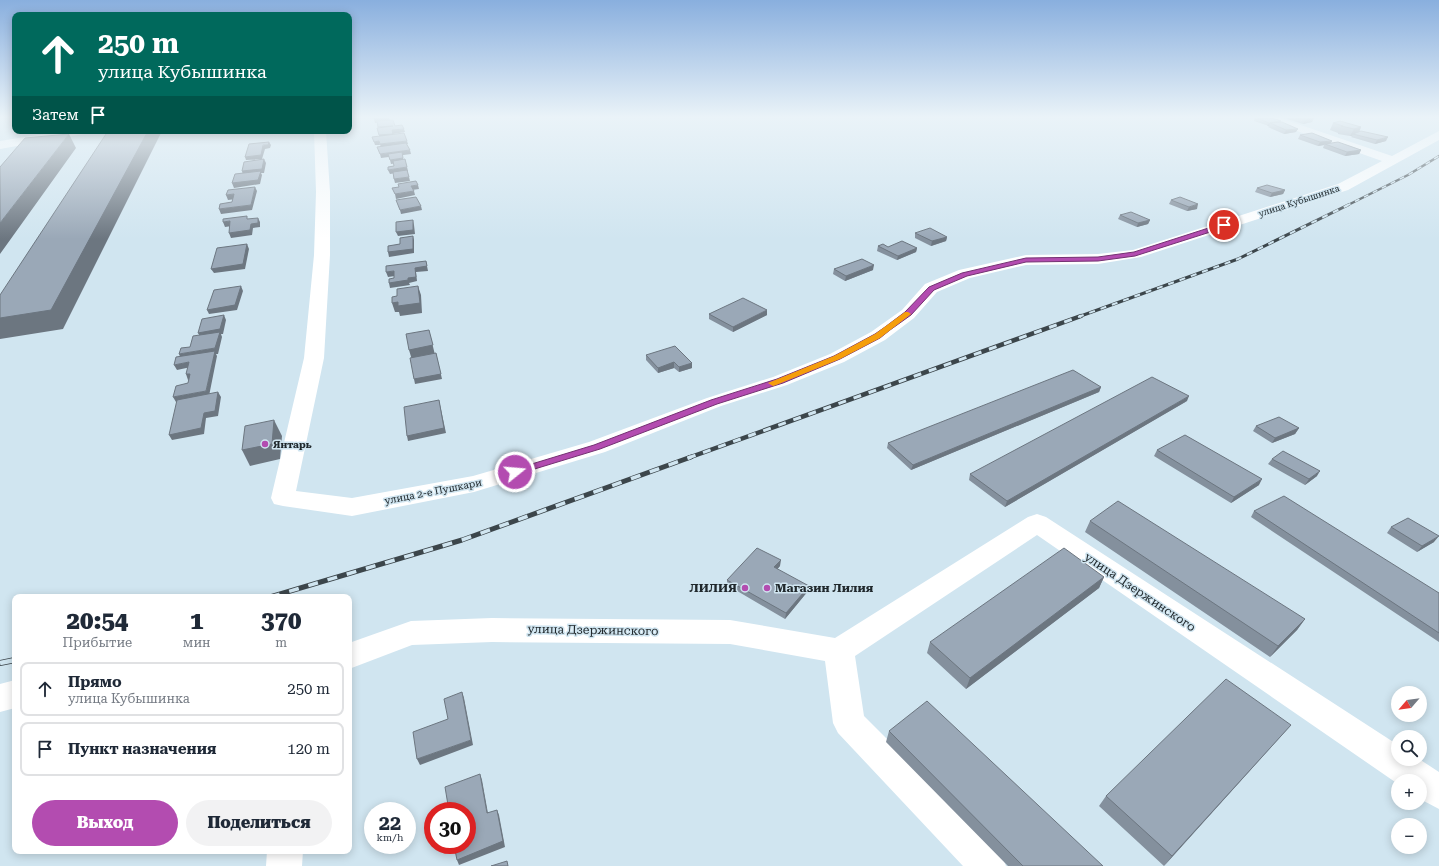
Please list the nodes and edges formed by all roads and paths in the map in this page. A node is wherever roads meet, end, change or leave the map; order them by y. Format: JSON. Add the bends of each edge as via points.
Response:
{"nodes":[{"id":1,"x":321,"y":158,"type":"edge"},
{"id":2,"x":1386,"y":158,"type":"edge"},
{"id":3,"x":1398,"y":158,"type":"edge"},
{"id":4,"x":1393,"y":161,"type":"junction"},
{"id":5,"x":1026,"y":260,"type":"joint"},
{"id":6,"x":839,"y":651,"type":"junction"},
{"id":7,"x":352,"y":655,"type":"edge"},
{"id":8,"x":12,"y":695,"type":"edge"},
{"id":9,"x":0,"y":698,"type":"edge"},
{"id":10,"x":1439,"y":792,"type":"edge"},
{"id":11,"x":285,"y":854,"type":"edge"},
{"id":12,"x":284,"y":866,"type":"edge"},
{"id":13,"x":988,"y":866,"type":"edge"}],
"edges":[{"from":1,"to":5,"type":"street","name":"улица 2-е Пушкари","via":[[322,255],[314,358],[283,498],[352,507],[474,484],[597,447],[837,358],[884,332],[908,314],[931,288],[965,274]]},
{"from":2,"to":4,"type":"street"},
{"from":3,"to":4,"type":"street","name":"улица Кубышинка"},
{"from":4,"to":5,"type":"street","name":"улица Кубышинка","via":[[1343,187],[1135,254],[1098,259]]},
{"from":6,"to":7,"type":"street","name":"улица Дзержинского","via":[[730,632],[492,630],[411,633]]},
{"from":6,"to":10,"type":"street","name":"улица Дзержинского","via":[[1037,523]]},
{"from":6,"to":13,"type":"street","via":[[849,723]]},
{"from":8,"to":9,"type":"street"},
{"from":11,"to":12,"type":"street"}]}
